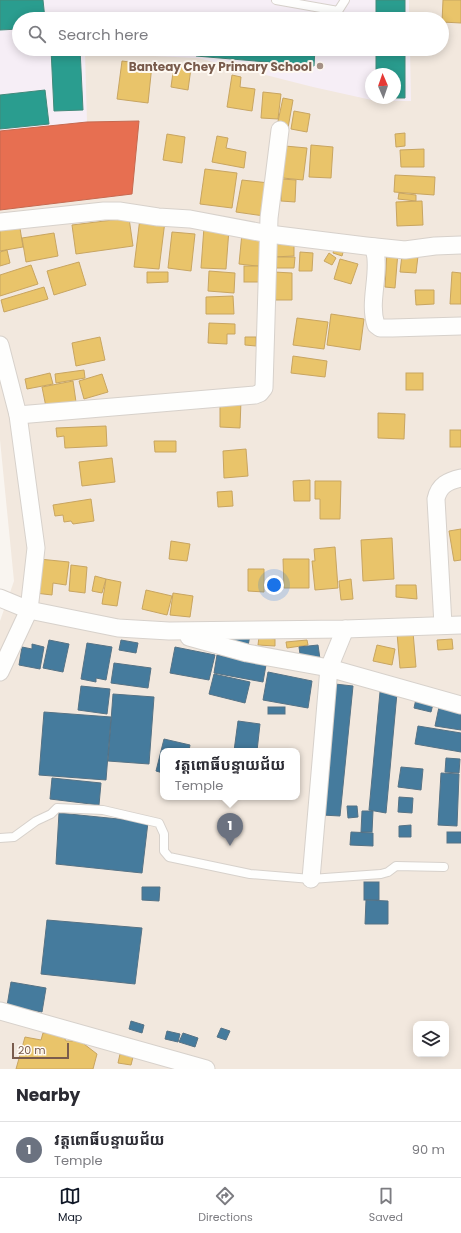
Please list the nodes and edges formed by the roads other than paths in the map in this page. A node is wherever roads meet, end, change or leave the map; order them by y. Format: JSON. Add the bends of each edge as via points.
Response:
{"nodes":[{"id":1,"x":276,"y":0,"type":"edge"},
{"id":2,"x":345,"y":0,"type":"edge"},
{"id":3,"x":280,"y":130,"type":"dead end"},
{"id":4,"x":0,"y":222,"type":"edge"},
{"id":5,"x":269,"y":234,"type":"junction"},
{"id":6,"x":461,"y":245,"type":"edge"},
{"id":7,"x":374,"y":247,"type":"junction"},
{"id":8,"x":461,"y":326,"type":"edge"},
{"id":9,"x":0,"y":344,"type":"edge"},
{"id":10,"x":18,"y":415,"type":"junction"},
{"id":11,"x":461,"y":478,"type":"edge"},
{"id":12,"x":1,"y":598,"type":"edge"},
{"id":13,"x":29,"y":610,"type":"junction"},
{"id":14,"x":443,"y":625,"type":"junction"},
{"id":15,"x":461,"y":625,"type":"edge"},
{"id":16,"x":345,"y":629,"type":"junction"},
{"id":17,"x":169,"y":632,"type":"junction"},
{"id":18,"x":329,"y":668,"type":"junction"},
{"id":19,"x":0,"y":672,"type":"edge"},
{"id":20,"x":461,"y":705,"type":"edge"},
{"id":21,"x":0,"y":838,"type":"edge"},
{"id":22,"x":444,"y":867,"type":"dead end"},
{"id":23,"x":311,"y":879,"type":"junction"},
{"id":24,"x":0,"y":1011,"type":"edge"},
{"id":25,"x":206,"y":1069,"type":"edge"}],
"edges":[{"from":1,"to":2,"type":"lane","via":[[338,11]]},
{"from":3,"to":5,"type":"street"},
{"from":4,"to":5,"type":"street","via":[[119,211],[190,219]]},
{"from":5,"to":7,"type":"street"},
{"from":5,"to":10,"type":"street","via":[[264,388],[260,393]]},
{"from":6,"to":7,"type":"street","via":[[405,250]]},
{"from":7,"to":8,"type":"street","via":[[376,260],[373,302],[376,325],[380,328]]},
{"from":9,"to":10,"type":"street"},
{"from":10,"to":13,"type":"street","via":[[36,548]]},
{"from":11,"to":14,"type":"street","via":[[441,487],[436,499]]},
{"from":12,"to":13,"type":"street"},
{"from":13,"to":17,"type":"street","via":[[118,628]]},
{"from":13,"to":19,"type":"street"},
{"from":14,"to":15,"type":"street"},
{"from":14,"to":16,"type":"street"},
{"from":16,"to":17,"type":"street"},
{"from":16,"to":18,"type":"street"},
{"from":17,"to":18,"type":"street","via":[[247,653]]},
{"from":18,"to":20,"type":"street"},
{"from":18,"to":23,"type":"street"},
{"from":21,"to":23,"type":"lane","via":[[14,836],[57,808],[104,810],[159,823],[164,834],[164,851],[169,857],[250,874]]},
{"from":22,"to":23,"type":"lane","via":[[396,866],[381,874]]},
{"from":24,"to":25,"type":"street"}]}
